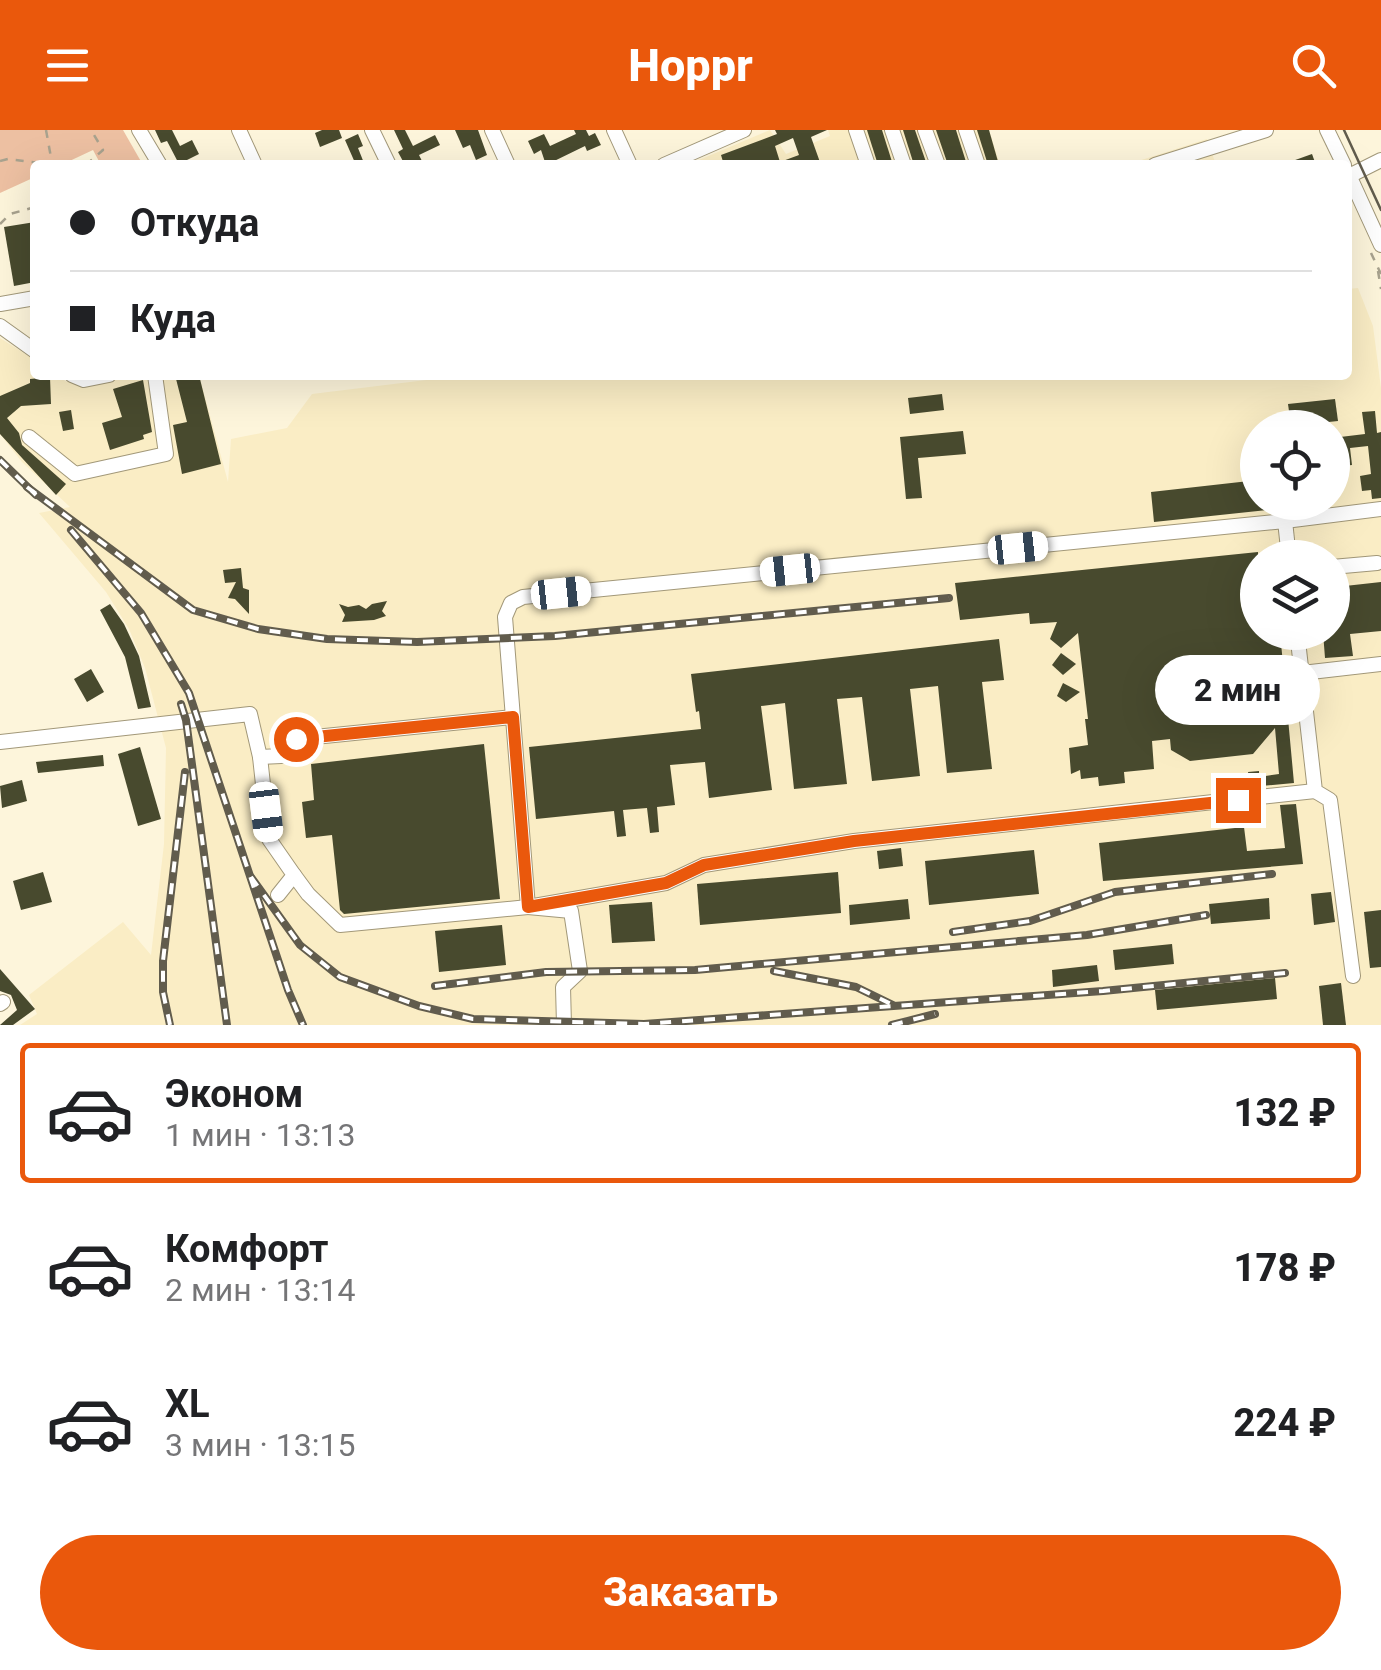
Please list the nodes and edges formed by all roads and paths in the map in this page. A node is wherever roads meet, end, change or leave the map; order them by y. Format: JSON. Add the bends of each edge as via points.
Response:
{"nodes":[{"id":1,"x":46,"y":130,"type":"edge"},
{"id":2,"x":91,"y":130,"type":"edge"},
{"id":3,"x":139,"y":130,"type":"edge"},
{"id":4,"x":239,"y":130,"type":"edge"},
{"id":5,"x":372,"y":130,"type":"edge"},
{"id":6,"x":492,"y":130,"type":"edge"},
{"id":7,"x":614,"y":130,"type":"edge"},
{"id":8,"x":856,"y":130,"type":"edge"},
{"id":9,"x":892,"y":130,"type":"edge"},
{"id":10,"x":926,"y":130,"type":"edge"},
{"id":11,"x":966,"y":130,"type":"edge"},
{"id":12,"x":1327,"y":130,"type":"edge"},
{"id":13,"x":1257,"y":131,"type":"edge"},
{"id":14,"x":736,"y":132,"type":"edge"},
{"id":15,"x":52,"y":160,"type":"edge"},
{"id":16,"x":91,"y":160,"type":"edge"},
{"id":17,"x":157,"y":160,"type":"edge"},
{"id":18,"x":253,"y":160,"type":"edge"},
{"id":19,"x":387,"y":160,"type":"edge"},
{"id":20,"x":506,"y":160,"type":"edge"},
{"id":21,"x":628,"y":160,"type":"edge"},
{"id":22,"x":675,"y":160,"type":"edge"},
{"id":23,"x":866,"y":160,"type":"edge"},
{"id":24,"x":902,"y":160,"type":"edge"},
{"id":25,"x":936,"y":160,"type":"edge"},
{"id":26,"x":976,"y":160,"type":"edge"},
{"id":27,"x":1170,"y":160,"type":"edge"},
{"id":28,"x":1342,"y":160,"type":"edge"},
{"id":29,"x":1381,"y":160,"type":"edge"},
{"id":30,"x":30,"y":161,"type":"edge"},
{"id":31,"x":0,"y":162,"type":"edge"},
{"id":32,"x":1352,"y":169,"type":"edge"},
{"id":33,"x":1352,"y":182,"type":"edge"},
{"id":34,"x":30,"y":208,"type":"edge"},
{"id":35,"x":0,"y":224,"type":"edge"},
{"id":36,"x":1381,"y":246,"type":"edge"},
{"id":37,"x":1377,"y":266,"type":"dead end"},
{"id":38,"x":1381,"y":289,"type":"edge"},
{"id":39,"x":30,"y":299,"type":"edge"},
{"id":40,"x":0,"y":304,"type":"edge"},
{"id":41,"x":0,"y":326,"type":"edge"},
{"id":42,"x":30,"y":347,"type":"edge"},
{"id":43,"x":157,"y":380,"type":"edge"},
{"id":44,"x":30,"y":437,"type":"dead end"},
{"id":45,"x":1381,"y":509,"type":"edge"},
{"id":46,"x":1285,"y":521,"type":"junction"},
{"id":47,"x":1287,"y":540,"type":"edge"},
{"id":48,"x":1377,"y":563,"type":"dead end"},
{"id":49,"x":1350,"y":565,"type":"edge"},
{"id":50,"x":1300,"y":650,"type":"edge"},
{"id":51,"x":1381,"y":664,"type":"edge"},
{"id":52,"x":1302,"y":673,"type":"junction"},
{"id":53,"x":513,"y":717,"type":"junction"},
{"id":54,"x":0,"y":742,"type":"edge"},
{"id":55,"x":260,"y":757,"type":"junction"},
{"id":56,"x":1315,"y":791,"type":"junction"},
{"id":57,"x":294,"y":875,"type":"junction"},
{"id":58,"x":278,"y":895,"type":"dead end"},
{"id":59,"x":528,"y":907,"type":"junction"},
{"id":60,"x":1353,"y":976,"type":"dead end"},
{"id":61,"x":564,"y":1025,"type":"edge"}],
"edges":[{"from":1,"to":15,"type":"path"},
{"from":2,"to":16,"type":"path","via":[[102,150]]},
{"from":3,"to":17,"type":"street"},
{"from":4,"to":18,"type":"street"},
{"from":5,"to":19,"type":"street"},
{"from":6,"to":20,"type":"street"},
{"from":7,"to":21,"type":"street"},
{"from":8,"to":23,"type":"street"},
{"from":9,"to":24,"type":"street"},
{"from":10,"to":25,"type":"street"},
{"from":11,"to":26,"type":"street"},
{"from":12,"to":28,"type":"street"},
{"from":13,"to":27,"type":"street"},
{"from":14,"to":22,"type":"street"},
{"from":29,"to":32,"type":"street"},
{"from":30,"to":31,"type":"path"},
{"from":33,"to":36,"type":"street"},
{"from":34,"to":35,"type":"path"},
{"from":37,"to":38,"type":"path"},
{"from":39,"to":40,"type":"street"},
{"from":41,"to":42,"type":"street"},
{"from":43,"to":44,"type":"street","via":[[166,454],[75,474]]},
{"from":45,"to":46,"type":"street"},
{"from":46,"to":47,"type":"street"},
{"from":46,"to":53,"type":"street","via":[[523,597],[510,603],[505,618]]},
{"from":48,"to":49,"type":"street"},
{"from":50,"to":52,"type":"street"},
{"from":51,"to":52,"type":"street"},
{"from":52,"to":56,"type":"street"},
{"from":53,"to":55,"type":"street","via":[[296,739],[281,756]]},
{"from":53,"to":59,"type":"street"},
{"from":54,"to":55,"type":"street","via":[[250,714]]},
{"from":55,"to":57,"type":"street","via":[[269,839]]},
{"from":56,"to":59,"type":"street","via":[[854,841],[704,865],[666,883]]},
{"from":56,"to":60,"type":"street","via":[[1330,800]]},
{"from":57,"to":58,"type":"street"},
{"from":57,"to":59,"type":"street","via":[[340,925]]},
{"from":59,"to":61,"type":"street","via":[[572,912],[580,971],[564,987]]}]}
